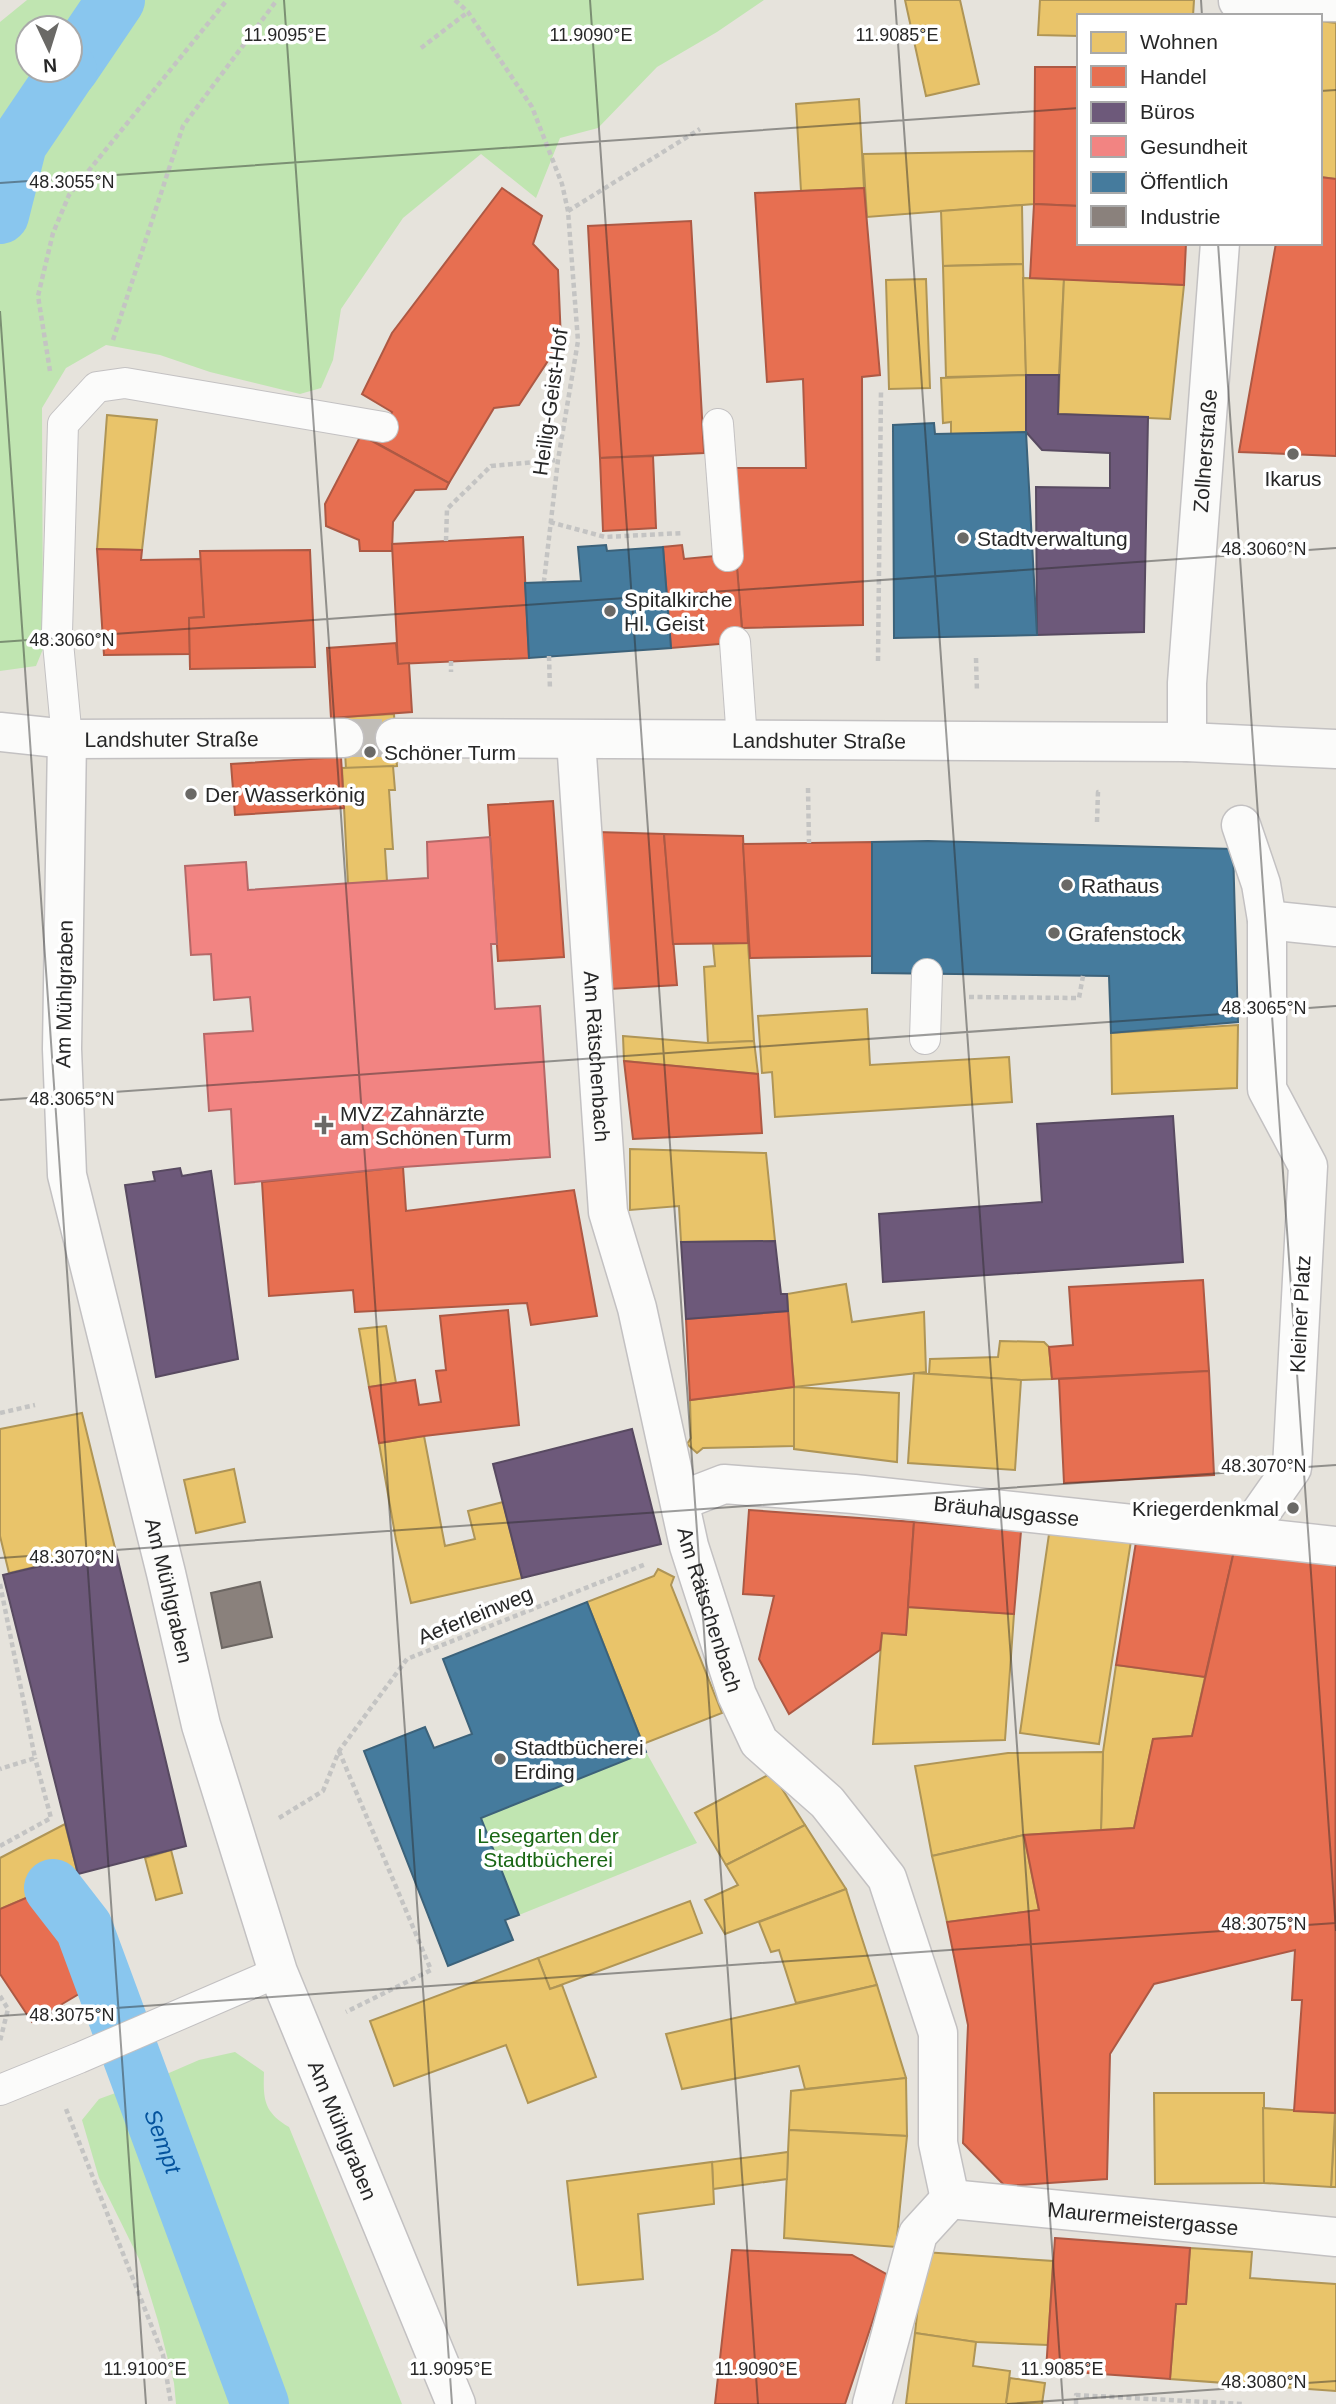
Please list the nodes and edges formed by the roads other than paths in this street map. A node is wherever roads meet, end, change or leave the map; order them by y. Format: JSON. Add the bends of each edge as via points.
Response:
{"nodes":[{"id":1,"x":1336,"y":2,"type":"edge"},
{"id":2,"x":1238,"y":6,"type":"edge"},
{"id":3,"x":1220,"y":245,"type":"edge"},
{"id":4,"x":718,"y":425,"type":"dead end"},
{"id":5,"x":383,"y":427,"type":"dead end"},
{"id":6,"x":727,"y":543,"type":"road end"},
{"id":7,"x":735,"y":642,"type":"dead end"},
{"id":8,"x":4,"y":732,"type":"edge"},
{"id":9,"x":67,"y":738,"type":"junction"},
{"id":10,"x":344,"y":738,"type":"tunnel mouth"},
{"id":11,"x":396,"y":738,"type":"tunnel mouth"},
{"id":12,"x":576,"y":740,"type":"junction"},
{"id":13,"x":742,"y":740,"type":"junction"},
{"id":14,"x":1187,"y":742,"type":"junction"},
{"id":15,"x":1336,"y":749,"type":"edge"},
{"id":16,"x":1241,"y":825,"type":"dead end"},
{"id":17,"x":1267,"y":920,"type":"junction"},
{"id":18,"x":1336,"y":927,"type":"edge"},
{"id":19,"x":926,"y":985,"type":"road end"},
{"id":20,"x":925,"y":1039,"type":"dead end"},
{"id":21,"x":1322,"y":1166,"type":"edge"},
{"id":22,"x":680,"y":1501,"type":"junction"},
{"id":23,"x":1245,"y":1535,"type":"junction"},
{"id":24,"x":1336,"y":1546,"type":"edge"},
{"id":25,"x":278,"y":1972,"type":"junction"},
{"id":26,"x":0,"y":2090,"type":"edge"},
{"id":27,"x":950,"y":2199,"type":"junction"},
{"id":28,"x":1336,"y":2237,"type":"edge"},
{"id":29,"x":456,"y":2404,"type":"edge"},
{"id":30,"x":872,"y":2404,"type":"edge"}],
"edges":[{"from":1,"to":2,"type":"street"},
{"from":3,"to":14,"type":"street","name":"Zollnerstraße","via":[[1187,683]]},
{"from":4,"to":6,"type":"lane"},
{"from":5,"to":9,"type":"lane","via":[[125,383],[97,387],[64,424],[57,632]]},
{"from":7,"to":13,"type":"lane"},
{"from":8,"to":9,"type":"street","name":"Landshuter Straße"},
{"from":9,"to":10,"type":"street","name":"Landshuter Straße"},
{"from":9,"to":25,"type":"street","name":"Am Mühlgraben","via":[[62,1049],[67,1175],[201,1725]]},
{"from":11,"to":12,"type":"street","name":"Landshuter Straße"},
{"from":12,"to":13,"type":"street","name":"Landshuter Straße"},
{"from":12,"to":22,"type":"street","name":"Am Rätschenbach","via":[[608,1212],[637,1308]]},
{"from":13,"to":14,"type":"street","name":"Landshuter Straße"},
{"from":14,"to":15,"type":"street","name":"Landshuter Straße"},
{"from":16,"to":17,"type":"street","via":[[1261,884]]},
{"from":17,"to":18,"type":"street"},
{"from":17,"to":21,"type":"street","name":"Kleiner Platz","via":[[1267,1089]]},
{"from":19,"to":20,"type":"lane"},
{"from":21,"to":23,"type":"street","name":"Kleiner Platz","via":[[1292,1468]]},
{"from":22,"to":23,"type":"street","name":"Bräuhausgasse","via":[[724,1483]]},
{"from":22,"to":27,"type":"street","name":"Am Rätschenbach","via":[[689,1546],[737,1695],[758,1742],[827,1802],[887,1878],[938,2033],[938,2143]]},
{"from":23,"to":24,"type":"street","name":"Bräuhausgasse"},
{"from":25,"to":26,"type":"lane"},
{"from":25,"to":29,"type":"street","name":"Am Mühlgraben"},
{"from":27,"to":28,"type":"street","name":"Maurermeistergasse"},
{"from":27,"to":30,"type":"street","via":[[918,2234]]}]}
